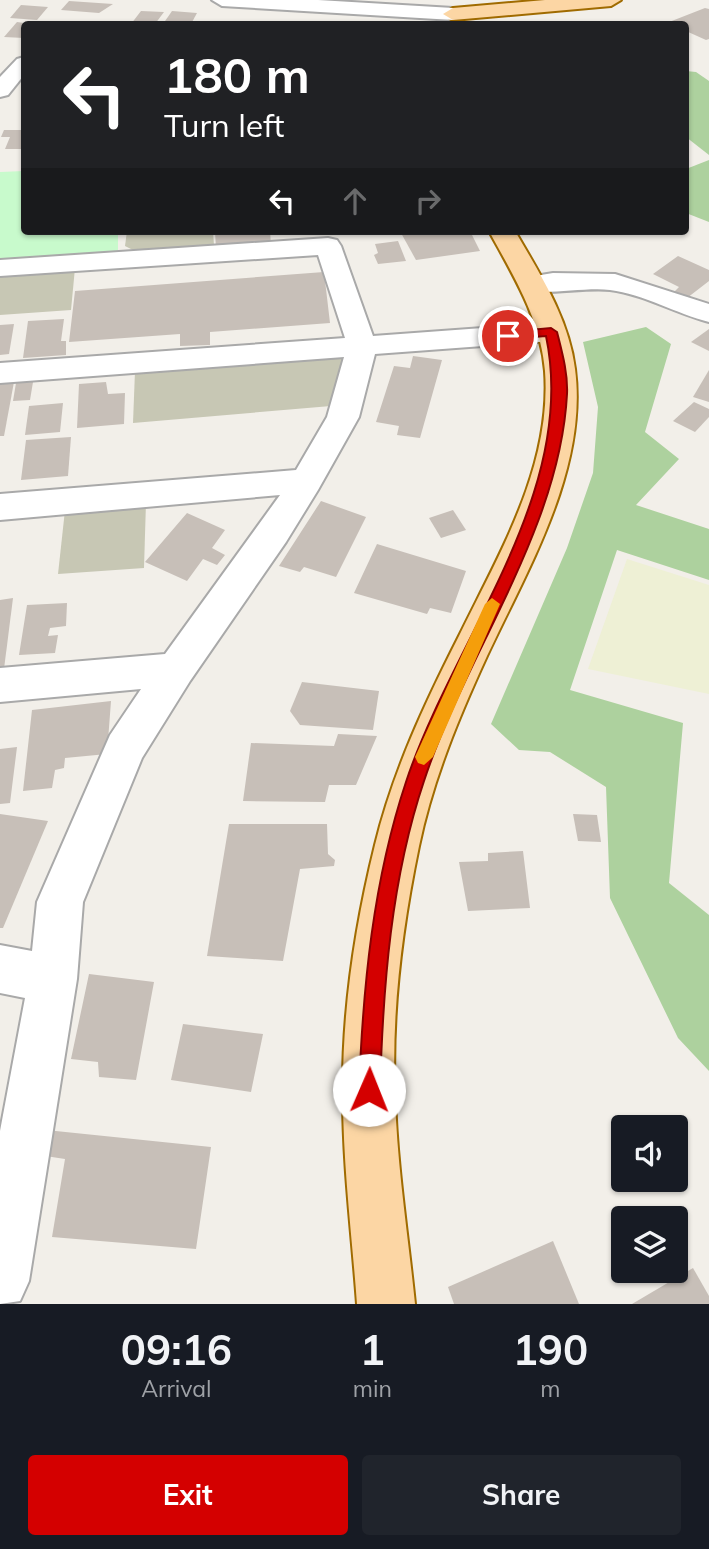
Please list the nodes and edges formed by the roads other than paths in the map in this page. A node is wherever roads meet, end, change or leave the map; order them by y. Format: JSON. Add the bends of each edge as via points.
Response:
{"nodes":[{"id":1,"x":611,"y":0,"type":"edge"},
{"id":2,"x":216,"y":5,"type":"edge"},
{"id":3,"x":453,"y":13,"type":"edge"},
{"id":4,"x":20,"y":52,"type":"edge"},
{"id":5,"x":0,"y":90,"type":"edge"},
{"id":6,"x":118,"y":235,"type":"edge"},
{"id":7,"x":504,"y":235,"type":"edge"},
{"id":8,"x":325,"y":238,"type":"edge"},
{"id":9,"x":118,"y":261,"type":"junction"},
{"id":10,"x":0,"y":268,"type":"edge"},
{"id":11,"x":533,"y":284,"type":"junction"},
{"id":12,"x":709,"y":313,"type":"edge"},
{"id":13,"x":551,"y":332,"type":"junction"},
{"id":14,"x":362,"y":346,"type":"junction"},
{"id":15,"x":0,"y":373,"type":"edge"},
{"id":16,"x":306,"y":481,"type":"junction"},
{"id":17,"x":0,"y":507,"type":"edge"},
{"id":18,"x":176,"y":669,"type":"junction"},
{"id":19,"x":0,"y":685,"type":"edge"},
{"id":20,"x":0,"y":969,"type":"edge"},
{"id":21,"x":53,"y":979,"type":"junction"},
{"id":22,"x":0,"y":1281,"type":"edge"},
{"id":23,"x":386,"y":1304,"type":"edge"}],
"edges":[{"from":1,"to":3,"type":"main road"},
{"from":2,"to":3,"type":"street"},
{"from":4,"to":5,"type":"street"},
{"from":6,"to":9,"type":"street"},
{"from":7,"to":11,"type":"main road"},
{"from":8,"to":9,"type":"street"},
{"from":8,"to":14,"type":"street"},
{"from":9,"to":10,"type":"street"},
{"from":11,"to":12,"type":"street","via":[[615,282]]},
{"from":11,"to":13,"type":"main road"},
{"from":13,"to":14,"type":"street"},
{"from":13,"to":23,"type":"main road","via":[[560,393],[548,472],[529,526],[436,725],[415,781],[385,905],[369,1070]]},
{"from":14,"to":15,"type":"street"},
{"from":14,"to":16,"type":"street","via":[[343,417]]},
{"from":16,"to":17,"type":"street"},
{"from":16,"to":18,"type":"street"},
{"from":18,"to":19,"type":"street"},
{"from":18,"to":21,"type":"street","via":[[125,748],[60,902]]},
{"from":20,"to":21,"type":"street"},
{"from":21,"to":22,"type":"street"}]}
